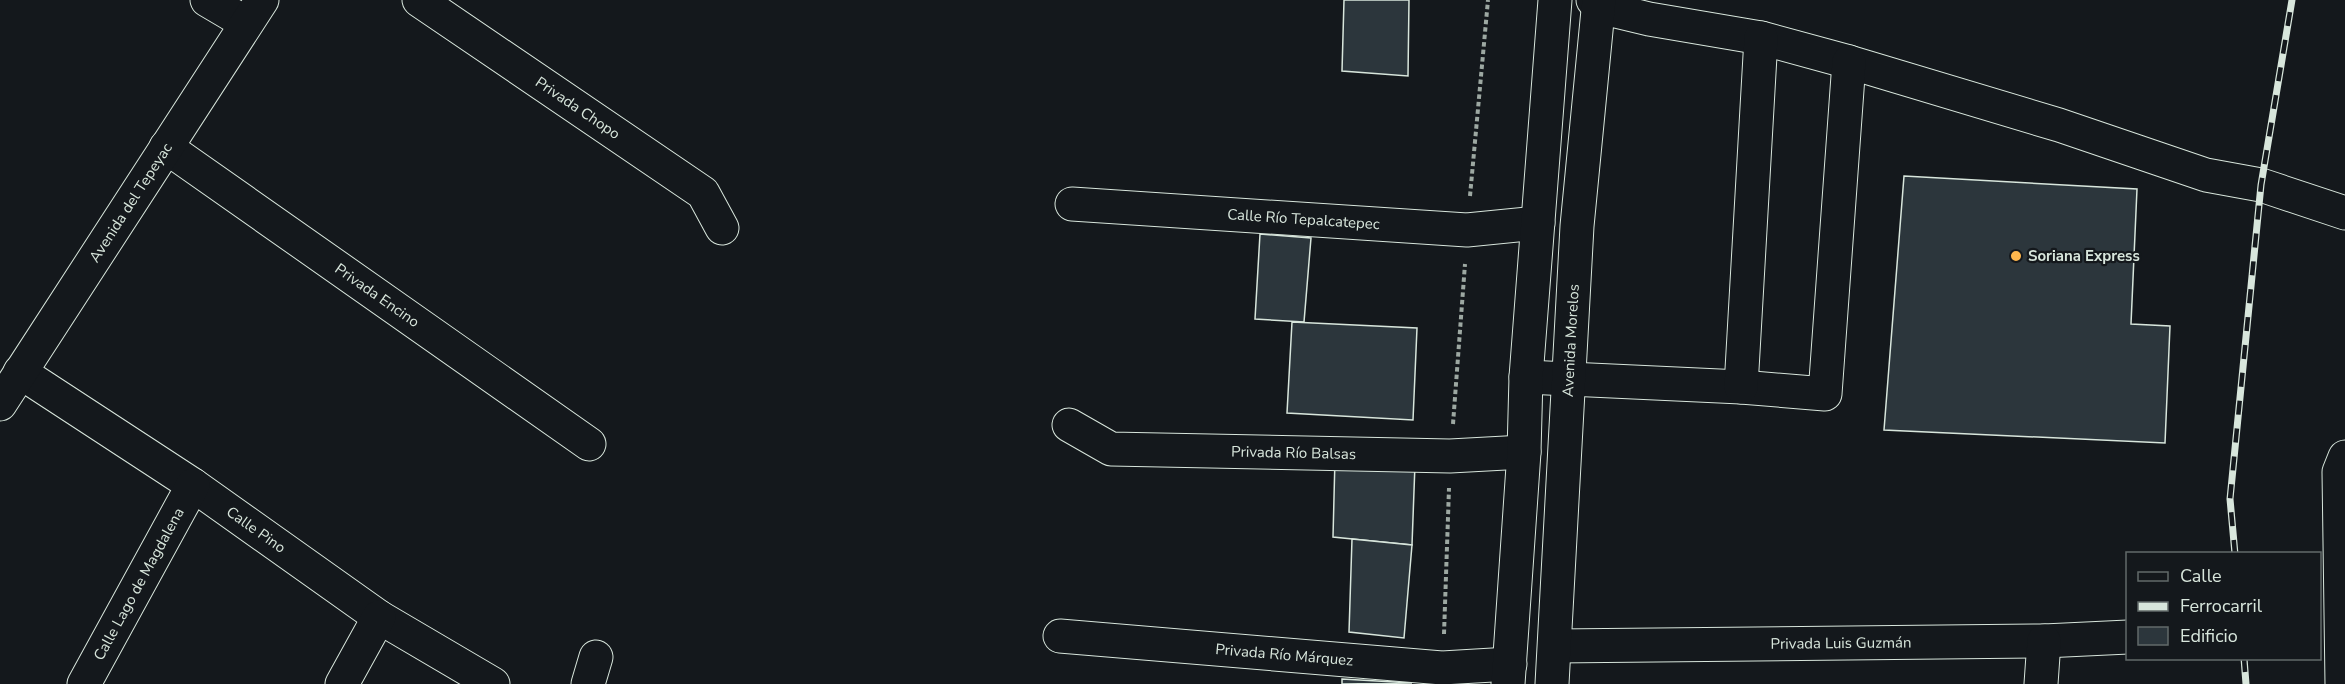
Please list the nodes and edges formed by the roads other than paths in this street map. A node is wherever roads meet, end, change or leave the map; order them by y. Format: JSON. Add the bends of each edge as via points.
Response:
{"nodes":[{"id":1,"x":207,"y":0,"type":"edge"},
{"id":2,"x":419,"y":0,"type":"edge"},
{"id":3,"x":1555,"y":0,"type":"edge"},
{"id":4,"x":1597,"y":2,"type":"edge"},
{"id":5,"x":254,"y":12,"type":"edge"},
{"id":6,"x":1761,"y":38,"type":"junction"},
{"id":7,"x":1849,"y":62,"type":"junction"},
{"id":8,"x":166,"y":147,"type":"junction"},
{"id":9,"x":1072,"y":204,"type":"dead end"},
{"id":10,"x":2345,"y":213,"type":"edge"},
{"id":11,"x":1538,"y":223,"type":"junction"},
{"id":12,"x":722,"y":228,"type":"dead end"},
{"id":13,"x":20,"y":372,"type":"junction"},
{"id":14,"x":1526,"y":377,"type":"junction"},
{"id":15,"x":1568,"y":378,"type":"junction"},
{"id":16,"x":1741,"y":387,"type":"junction"},
{"id":17,"x":0,"y":404,"type":"edge"},
{"id":18,"x":1069,"y":424,"type":"dead end"},
{"id":19,"x":589,"y":444,"type":"dead end"},
{"id":20,"x":1524,"y":452,"type":"junction"},
{"id":21,"x":2342,"y":464,"type":"edge"},
{"id":22,"x":193,"y":484,"type":"junction"},
{"id":23,"x":379,"y":617,"type":"junction"},
{"id":24,"x":1060,"y":636,"type":"dead end"},
{"id":25,"x":2126,"y":637,"type":"edge"},
{"id":26,"x":2044,"y":641,"type":"junction"},
{"id":27,"x":1556,"y":646,"type":"junction"},
{"id":28,"x":1509,"y":674,"type":"edge"},
{"id":29,"x":84,"y":684,"type":"edge"},
{"id":30,"x":342,"y":684,"type":"edge"},
{"id":31,"x":493,"y":684,"type":"edge"},
{"id":32,"x":1552,"y":684,"type":"edge"},
{"id":33,"x":2041,"y":684,"type":"edge"},
{"id":34,"x":2342,"y":684,"type":"edge"}],
"edges":[{"from":1,"to":5,"type":"street"},
{"from":2,"to":12,"type":"street","name":"Privada Chopo","via":[[703,194]]},
{"from":3,"to":11,"type":"street"},
{"from":4,"to":6,"type":"street","via":[[1649,19]]},
{"from":4,"to":15,"type":"street","name":"Avenida Morelos"},
{"from":5,"to":8,"type":"street","name":"Avenida del Tepeyac"},
{"from":6,"to":7,"type":"street"},
{"from":6,"to":16,"type":"street"},
{"from":7,"to":10,"type":"street","via":[[2059,125],[2206,175],[2261,185]]},
{"from":7,"to":16,"type":"street","via":[[1825,394]]},
{"from":8,"to":13,"type":"street","name":"Avenida del Tepeyac"},
{"from":8,"to":19,"type":"street","name":"Privada Encino"},
{"from":9,"to":11,"type":"street","name":"Calle Río Tepalcatepec","via":[[1467,230]]},
{"from":11,"to":14,"type":"street"},
{"from":13,"to":17,"type":"street","name":"Avenida del Tepeyac"},
{"from":13,"to":22,"type":"street","name":"Calle Pino"},
{"from":14,"to":15,"type":"street"},
{"from":14,"to":20,"type":"street"},
{"from":15,"to":16,"type":"street"},
{"from":15,"to":27,"type":"street","name":"Avenida Morelos"},
{"from":18,"to":20,"type":"street","name":"Privada Río Balsas","via":[[1111,449],[1450,456]]},
{"from":20,"to":28,"type":"street"},
{"from":21,"to":34,"type":"street"},
{"from":22,"to":23,"type":"street","name":"Calle Pino"},
{"from":22,"to":29,"type":"street","name":"Calle Lago de Magdalena"},
{"from":23,"to":30,"type":"street"},
{"from":23,"to":31,"type":"street","name":"Calle Pino"},
{"from":24,"to":28,"type":"street","name":"Privada Río Márquez"},
{"from":25,"to":26,"type":"street","name":"Privada Luis Guzmán"},
{"from":26,"to":27,"type":"street","name":"Privada Luis Guzmán"},
{"from":26,"to":33,"type":"street"},
{"from":27,"to":32,"type":"street","name":"Avenida Morelos"}]}
